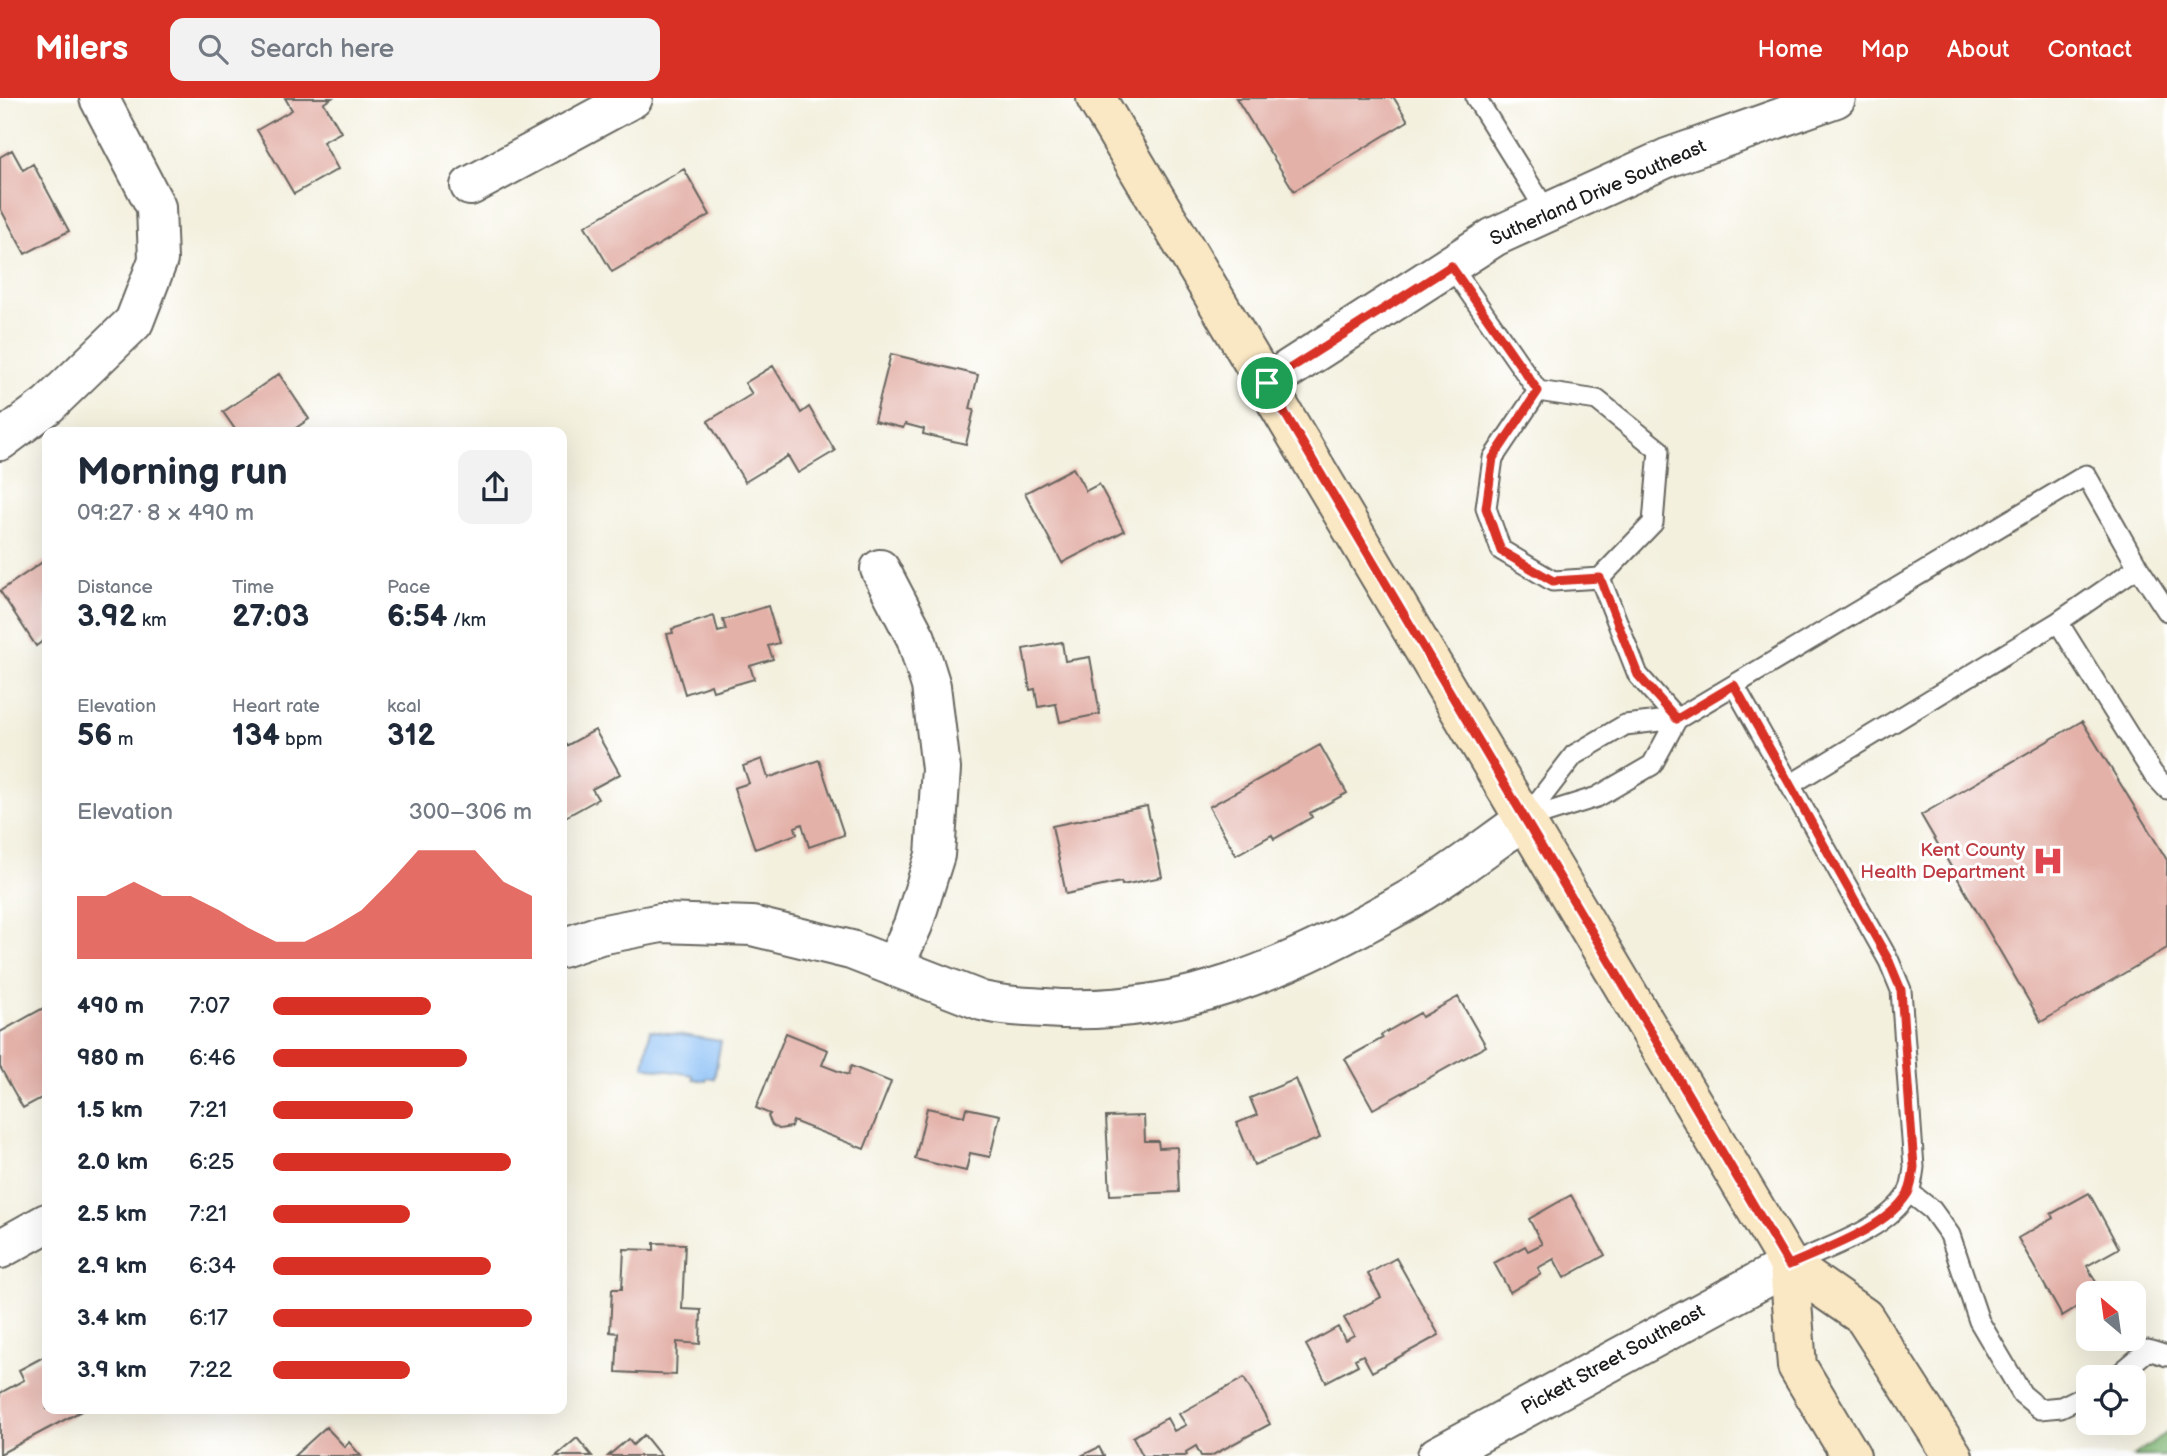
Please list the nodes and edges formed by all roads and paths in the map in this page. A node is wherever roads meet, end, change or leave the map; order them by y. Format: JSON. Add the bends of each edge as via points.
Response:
{"nodes":[{"id":1,"x":99,"y":98,"type":"edge"},
{"id":2,"x":633,"y":98,"type":"edge"},
{"id":3,"x":1096,"y":98,"type":"edge"},
{"id":4,"x":1476,"y":98,"type":"edge"},
{"id":5,"x":1836,"y":98,"type":"edge"},
{"id":6,"x":470,"y":186,"type":"dead end"},
{"id":7,"x":1547,"y":212,"type":"junction"},
{"id":8,"x":1451,"y":266,"type":"junction"},
{"id":9,"x":1267,"y":383,"type":"junction"},
{"id":10,"x":1538,"y":391,"type":"junction"},
{"id":11,"x":0,"y":441,"type":"edge"},
{"id":12,"x":2138,"y":567,"type":"junction"},
{"id":13,"x":880,"y":569,"type":"dead end"},
{"id":14,"x":1600,"y":578,"type":"junction"},
{"id":15,"x":2167,"y":611,"type":"edge"},
{"id":16,"x":2058,"y":622,"type":"junction"},
{"id":17,"x":1734,"y":685,"type":"junction"},
{"id":18,"x":1677,"y":719,"type":"junction"},
{"id":19,"x":1790,"y":785,"type":"junction"},
{"id":20,"x":2167,"y":789,"type":"edge"},
{"id":21,"x":1524,"y":820,"type":"junction"},
{"id":22,"x":567,"y":945,"type":"edge"},
{"id":23,"x":894,"y":967,"type":"junction"},
{"id":24,"x":1909,"y":1192,"type":"junction"},
{"id":25,"x":42,"y":1226,"type":"edge"},
{"id":26,"x":0,"y":1249,"type":"edge"},
{"id":27,"x":1789,"y":1265,"type":"junction"},
{"id":28,"x":2167,"y":1356,"type":"edge"},
{"id":29,"x":2130,"y":1365,"type":"edge"},
{"id":30,"x":2076,"y":1400,"type":"edge"},
{"id":31,"x":1437,"y":1456,"type":"edge"},
{"id":32,"x":1851,"y":1456,"type":"edge"},
{"id":33,"x":1953,"y":1456,"type":"edge"}],
"edges":[{"from":1,"to":11,"type":"street","via":[[156,207],[158,260],[134,322],[48,405]]},
{"from":2,"to":6,"type":"street"},
{"from":3,"to":9,"type":"main road"},
{"from":4,"to":7,"type":"lane"},
{"from":5,"to":7,"type":"street","name":"Sutherland Drive Southeast","via":[[1667,158]]},
{"from":7,"to":8,"type":"street","name":"Sutherland Drive Southeast","via":[[1494,237]]},
{"from":8,"to":9,"type":"street","name":"Sutherland Drive Southeast"},
{"from":8,"to":10,"type":"lane"},
{"from":9,"to":21,"type":"main road"},
{"from":10,"to":14,"type":"lane","via":[[1493,458],[1486,508],[1501,551],[1553,581]]},
{"from":10,"to":14,"type":"lane","via":[[1597,400],[1659,450],[1653,523]]},
{"from":12,"to":15,"type":"lane"},
{"from":12,"to":16,"type":"lane"},
{"from":12,"to":17,"type":"lane","via":[[2086,475]]},
{"from":13,"to":23,"type":"street","via":[[916,638],[927,674],[942,777],[935,855]]},
{"from":14,"to":18,"type":"lane","via":[[1638,675]]},
{"from":16,"to":19,"type":"lane"},
{"from":16,"to":20,"type":"lane","via":[[2153,774]]},
{"from":17,"to":18,"type":"lane"},
{"from":17,"to":19,"type":"lane"},
{"from":18,"to":21,"type":"lane","via":[[1652,765],[1597,797]]},
{"from":18,"to":21,"type":"lane","via":[[1625,726],[1574,755]]},
{"from":19,"to":24,"type":"lane","via":[[1901,990],[1914,1167]]},
{"from":21,"to":23,"type":"street","via":[[1403,903],[1316,949],[1219,990],[1129,1009],[1069,1010],[1001,1005]]},
{"from":21,"to":27,"type":"main road"},
{"from":22,"to":23,"type":"street","via":[[661,923],[752,926],[851,950]]},
{"from":24,"to":27,"type":"lane","via":[[1862,1233]]},
{"from":24,"to":30,"type":"lane","via":[[1932,1210],[1950,1235],[1979,1321],[2022,1394],[2040,1409]]},
{"from":25,"to":26,"type":"street"},
{"from":27,"to":31,"type":"street","name":"Pickett Street Southeast"},
{"from":27,"to":32,"type":"main road","via":[[1797,1367]]},
{"from":27,"to":33,"type":"main road","via":[[1864,1317]]},
{"from":28,"to":29,"type":"lane","via":[[2148,1350]]}]}
